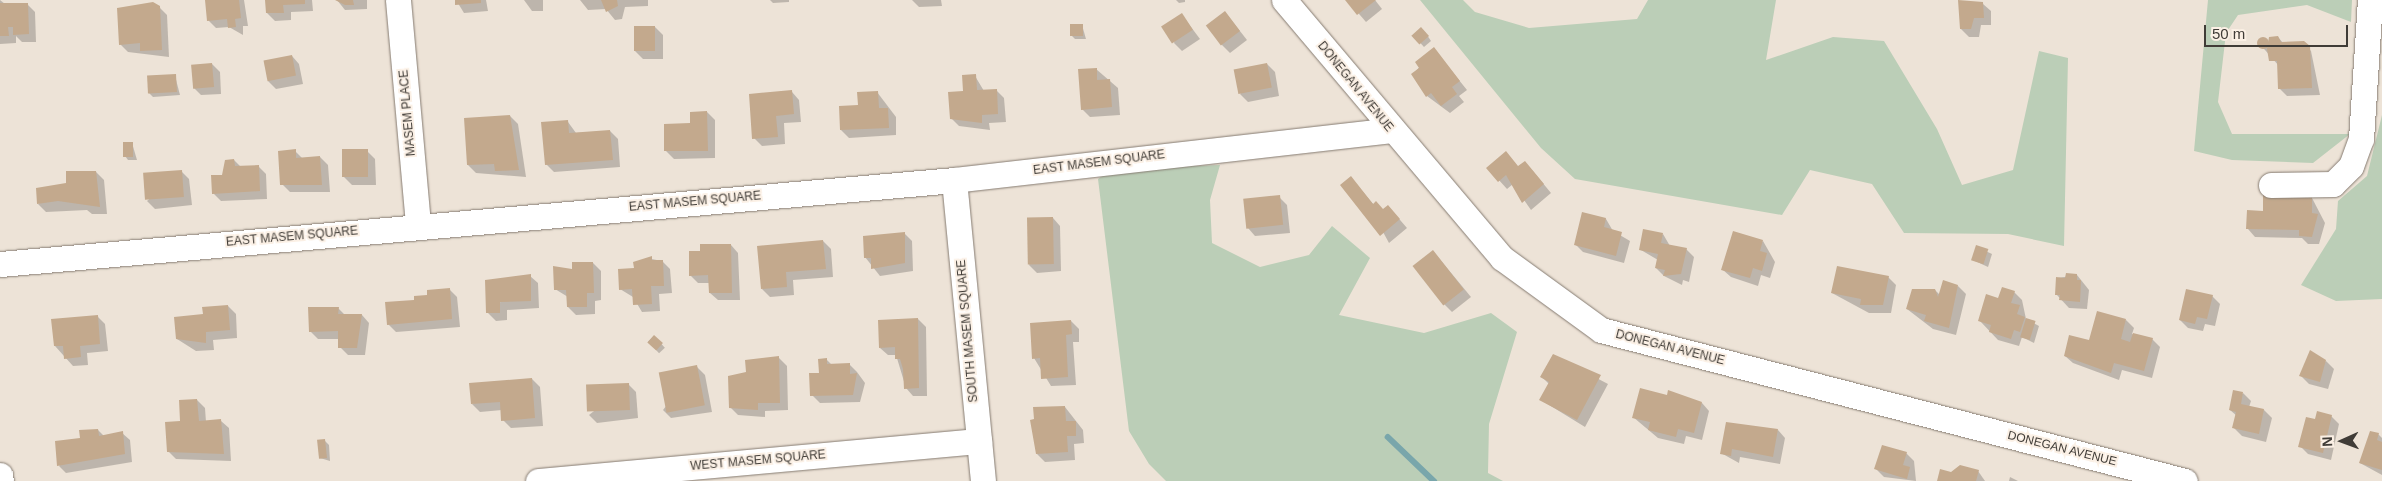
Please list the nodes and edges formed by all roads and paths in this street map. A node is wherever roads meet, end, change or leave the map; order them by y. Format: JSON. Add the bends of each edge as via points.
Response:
{"nodes":[{"id":1,"x":398,"y":0,"type":"edge"},
{"id":2,"x":1284,"y":0,"type":"edge"},
{"id":3,"x":2370,"y":0,"type":"edge"},
{"id":4,"x":1390,"y":130,"type":"junction"},
{"id":5,"x":954,"y":180,"type":"junction"},
{"id":6,"x":2271,"y":185,"type":"dead end"},
{"id":7,"x":418,"y":225,"type":"junction"},
{"id":8,"x":0,"y":264,"type":"edge"},
{"id":9,"x":979,"y":441,"type":"junction"},
{"id":10,"x":0,"y":474,"type":"edge"},
{"id":11,"x":1,"y":481,"type":"edge"},
{"id":12,"x":538,"y":481,"type":"edge"},
{"id":13,"x":982,"y":481,"type":"edge"},
{"id":14,"x":2185,"y":481,"type":"edge"}],
"edges":[{"from":1,"to":7,"type":"street","name":"MASEM PLACE"},
{"from":2,"to":4,"type":"street","name":"DONEGAN AVENUE"},
{"from":3,"to":6,"type":"street","via":[[2361,139],[2351,166],[2333,184]]},
{"from":4,"to":5,"type":"street","name":"EAST MASEM SQUARE"},
{"from":4,"to":14,"type":"street","name":"DONEGAN AVENUE","via":[[1502,258],[1601,330]]},
{"from":5,"to":7,"type":"street","name":"EAST MASEM SQUARE"},
{"from":5,"to":9,"type":"street","name":"SOUTH MASEM SQUARE"},
{"from":7,"to":8,"type":"street","name":"EAST MASEM SQUARE"},
{"from":9,"to":12,"type":"street","name":"WEST MASEM SQUARE"},
{"from":9,"to":13,"type":"street","name":"SOUTH MASEM SQUARE"},
{"from":10,"to":11,"type":"street"}]}
